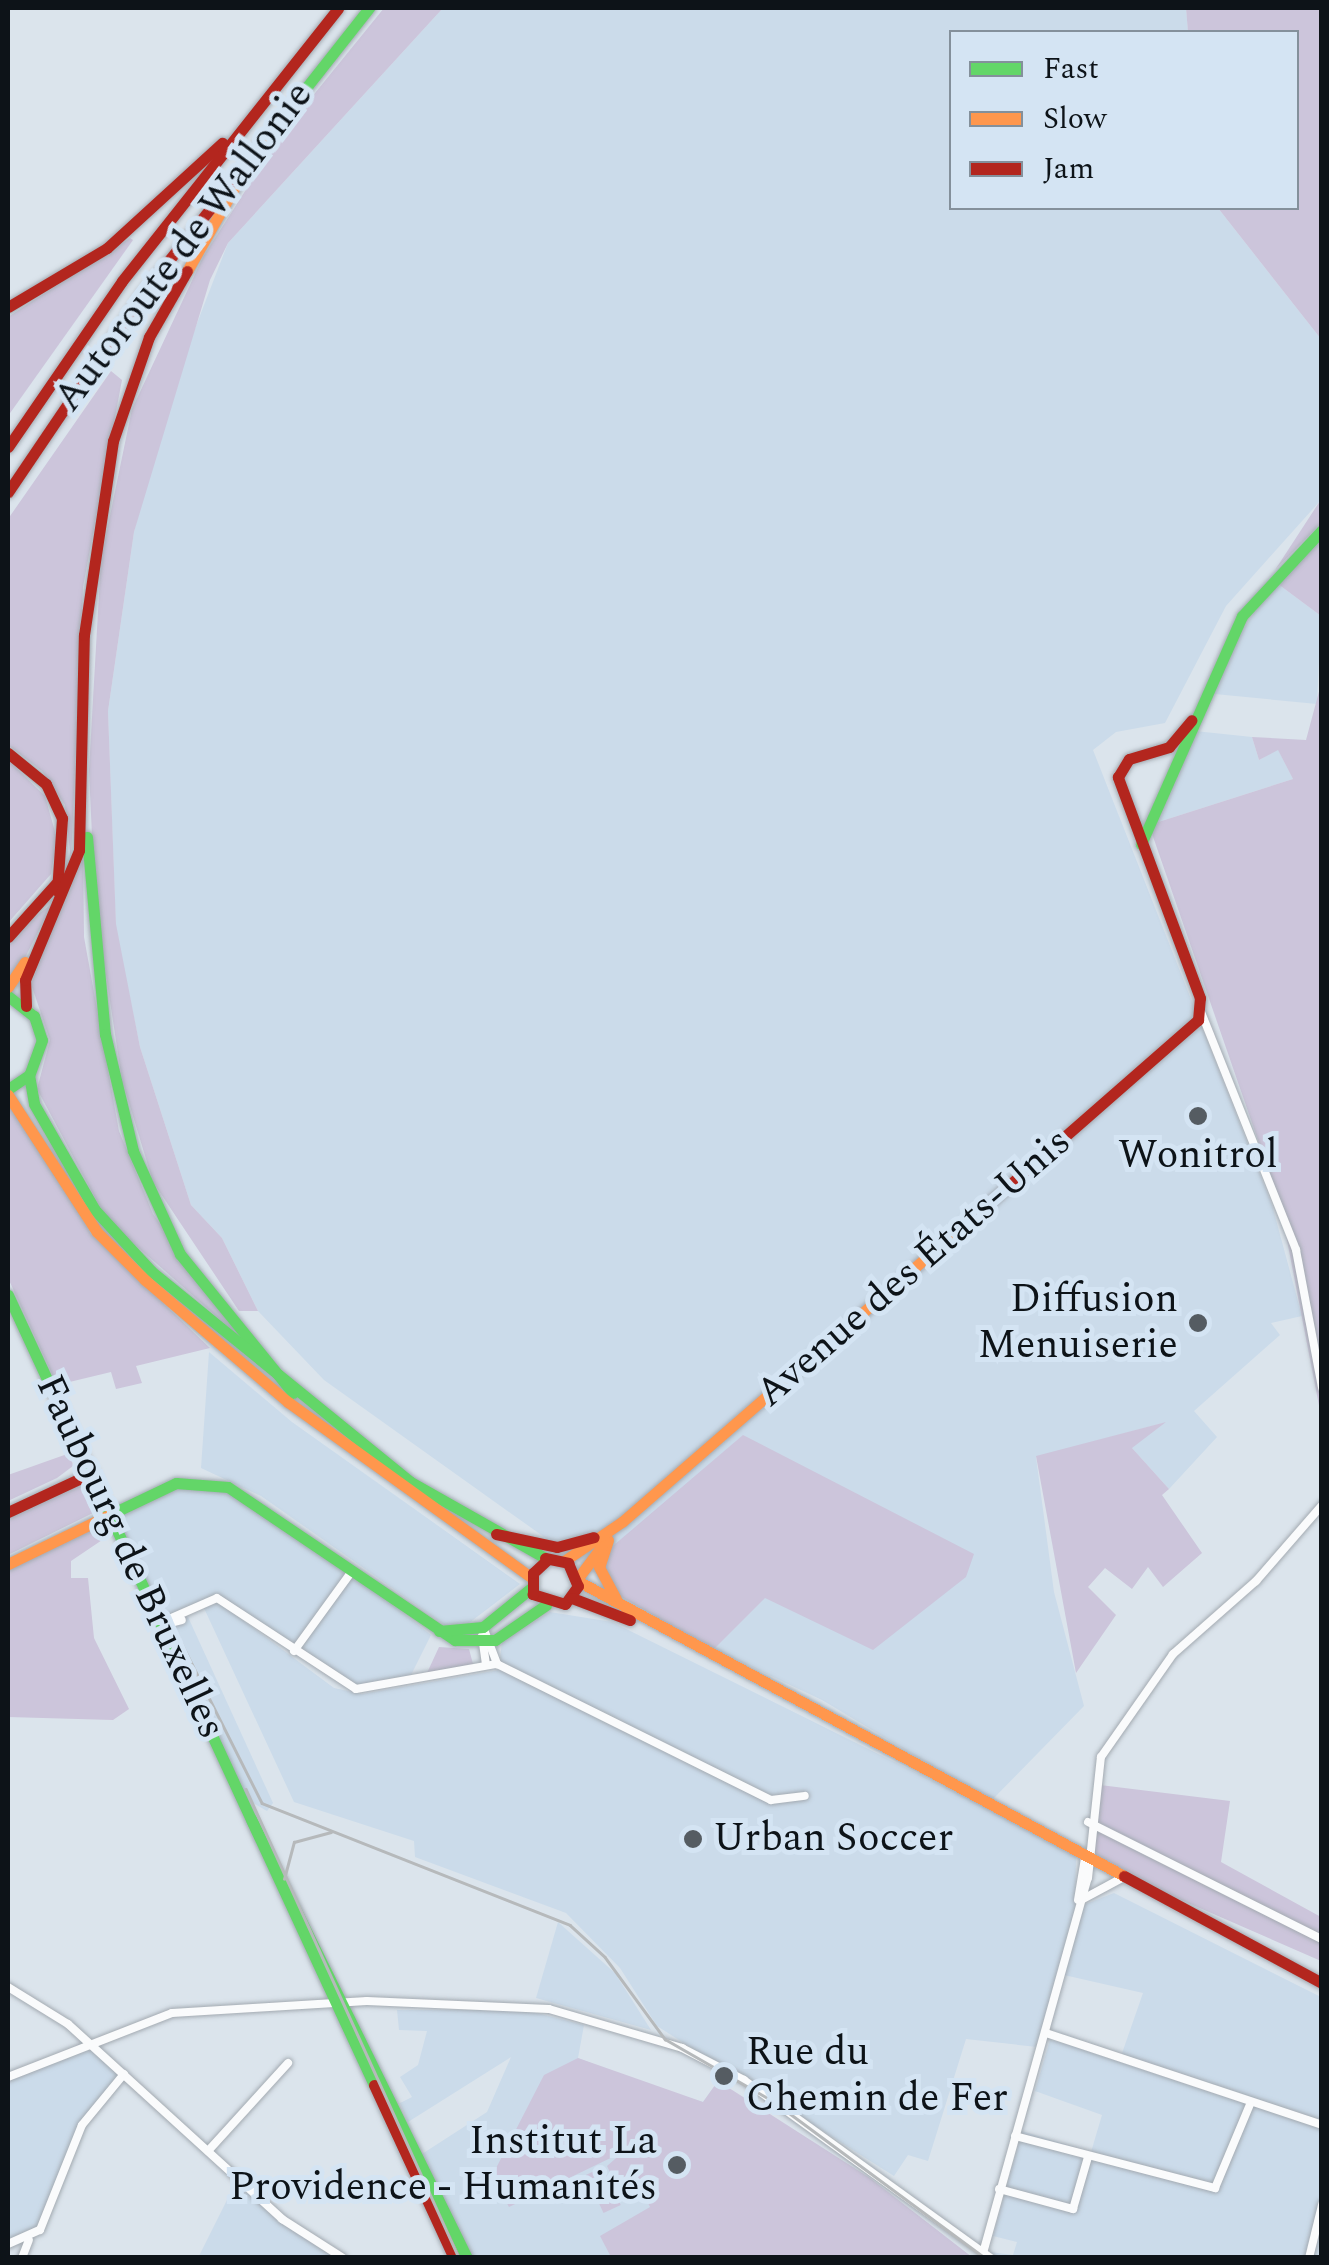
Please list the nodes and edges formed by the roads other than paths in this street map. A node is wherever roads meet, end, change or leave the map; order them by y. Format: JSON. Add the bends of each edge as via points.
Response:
{"nodes":[{"id":1,"x":338,"y":8,"type":"edge"},
{"id":2,"x":369,"y":8,"type":"edge"},
{"id":3,"x":234,"y":135,"type":"junction"},
{"id":4,"x":263,"y":137,"type":"junction"},
{"id":5,"x":8,"y":307,"type":"edge"},
{"id":6,"x":8,"y":447,"type":"edge"},
{"id":7,"x":8,"y":492,"type":"edge"},
{"id":8,"x":1322,"y":530,"type":"edge"},
{"id":9,"x":1192,"y":720,"type":"junction"},
{"id":10,"x":8,"y":753,"type":"edge"},
{"id":11,"x":1147,"y":756,"type":"junction"},
{"id":12,"x":1164,"y":780,"type":"junction"},
{"id":13,"x":1126,"y":796,"type":"junction"},
{"id":14,"x":82,"y":798,"type":"junction"},
{"id":15,"x":1155,"y":798,"type":"junction"},
{"id":16,"x":1141,"y":844,"type":"junction"},
{"id":17,"x":62,"y":876,"type":"junction"},
{"id":18,"x":8,"y":937,"type":"edge"},
{"id":19,"x":8,"y":987,"type":"edge"},
{"id":20,"x":8,"y":996,"type":"edge"},
{"id":21,"x":26,"y":1006,"type":"junction"},
{"id":22,"x":1202,"y":1012,"type":"junction"},
{"id":23,"x":29,"y":1075,"type":"junction"},
{"id":24,"x":8,"y":1092,"type":"edge"},
{"id":25,"x":8,"y":1295,"type":"edge"},
{"id":26,"x":1322,"y":1388,"type":"edge"},
{"id":27,"x":293,"y":1394,"type":"junction"},
{"id":28,"x":92,"y":1473,"type":"junction"},
{"id":29,"x":1322,"y":1506,"type":"edge"},
{"id":30,"x":8,"y":1512,"type":"edge"},
{"id":31,"x":111,"y":1514,"type":"junction"},
{"id":32,"x":494,"y":1534,"type":"junction"},
{"id":33,"x":603,"y":1538,"type":"junction"},
{"id":34,"x":546,"y":1561,"type":"junction"},
{"id":35,"x":564,"y":1561,"type":"junction"},
{"id":36,"x":8,"y":1564,"type":"edge"},
{"id":37,"x":350,"y":1574,"type":"junction"},
{"id":38,"x":578,"y":1580,"type":"junction"},
{"id":39,"x":531,"y":1583,"type":"junction"},
{"id":40,"x":572,"y":1598,"type":"junction"},
{"id":41,"x":546,"y":1605,"type":"junction"},
{"id":42,"x":641,"y":1622,"type":"junction"},
{"id":43,"x":171,"y":1626,"type":"junction"},
{"id":44,"x":483,"y":1627,"type":"junction"},
{"id":45,"x":435,"y":1631,"type":"junction"},
{"id":46,"x":488,"y":1641,"type":"junction"},
{"id":47,"x":294,"y":1652,"type":"junction"},
{"id":48,"x":486,"y":1664,"type":"junction"},
{"id":49,"x":497,"y":1664,"type":"junction"},
{"id":50,"x":804,"y":1796,"type":"dead end"},
{"id":51,"x":1088,"y":1822,"type":"junction"},
{"id":52,"x":1085,"y":1858,"type":"junction"},
{"id":53,"x":1122,"y":1878,"type":"junction"},
{"id":54,"x":1078,"y":1907,"type":"junction"},
{"id":55,"x":1322,"y":1939,"type":"edge"},
{"id":56,"x":1322,"y":1983,"type":"edge"},
{"id":57,"x":8,"y":1988,"type":"edge"},
{"id":58,"x":342,"y":2006,"type":"junction"},
{"id":59,"x":1046,"y":2033,"type":"junction"},
{"id":60,"x":82,"y":2041,"type":"junction"},
{"id":61,"x":288,"y":2063,"type":"dead end"},
{"id":62,"x":124,"y":2074,"type":"junction"},
{"id":63,"x":8,"y":2077,"type":"edge"},
{"id":64,"x":1252,"y":2102,"type":"junction"},
{"id":65,"x":1322,"y":2126,"type":"edge"},
{"id":66,"x":1015,"y":2136,"type":"junction"},
{"id":67,"x":208,"y":2151,"type":"junction"},
{"id":68,"x":1088,"y":2156,"type":"junction"},
{"id":69,"x":999,"y":2189,"type":"junction"},
{"id":70,"x":1322,"y":2205,"type":"edge"},
{"id":71,"x":29,"y":2240,"type":"junction"},
{"id":72,"x":8,"y":2244,"type":"edge"},
{"id":73,"x":985,"y":2256,"type":"edge"},
{"id":74,"x":22,"y":2258,"type":"edge"},
{"id":75,"x":342,"y":2258,"type":"edge"},
{"id":76,"x":454,"y":2258,"type":"edge"},
{"id":77,"x":467,"y":2258,"type":"edge"},
{"id":78,"x":1309,"y":2258,"type":"edge"}],
"edges":[{"from":1,"to":3,"type":"main road","name":"Autoroute de Wallonie"},
{"from":2,"to":4,"type":"main road","name":"Autoroute de Wallonie"},
{"from":3,"to":5,"type":"main road","via":[[107,248]]},
{"from":3,"to":6,"type":"main road","name":"Autoroute de Wallonie"},
{"from":4,"to":7,"type":"main road","name":"Autoroute de Wallonie"},
{"from":4,"to":14,"type":"main road","via":[[149,336],[113,441],[89,573]]},
{"from":8,"to":9,"type":"main road","via":[[1242,616]]},
{"from":9,"to":11,"type":"main road"},
{"from":9,"to":12,"type":"main road"},
{"from":10,"to":17,"type":"main road","via":[[56,802],[66,843]]},
{"from":11,"to":12,"type":"main road"},
{"from":11,"to":13,"type":"main road","via":[[1120,770]]},
{"from":12,"to":15,"type":"main road"},
{"from":13,"to":15,"type":"main road"},
{"from":13,"to":16,"type":"main road"},
{"from":14,"to":21,"type":"main road","via":[[74,870],[28,972]]},
{"from":14,"to":27,"type":"main road","via":[[105,1034],[133,1151],[180,1254]]},
{"from":15,"to":16,"type":"main road"},
{"from":16,"to":22,"type":"main road"},
{"from":17,"to":18,"type":"main road"},
{"from":17,"to":19,"type":"main road"},
{"from":20,"to":21,"type":"main road"},
{"from":21,"to":23,"type":"main road","via":[[42,1040]]},
{"from":22,"to":26,"type":"street","via":[[1296,1250]]},
{"from":22,"to":33,"type":"main road","name":"Avenue des États-Unis"},
{"from":23,"to":24,"type":"main road"},
{"from":23,"to":27,"type":"main road","via":[[39,1114],[105,1225]]},
{"from":24,"to":39,"type":"main road","via":[[97,1232],[145,1280],[288,1402]]},
{"from":25,"to":28,"type":"main road","name":"Faubourg de Bruxelles"},
{"from":27,"to":32,"type":"main road"},
{"from":28,"to":30,"type":"main road"},
{"from":28,"to":31,"type":"main road","name":"Faubourg de Bruxelles"},
{"from":29,"to":51,"type":"street","via":[[1161,1668],[1101,1757]]},
{"from":31,"to":36,"type":"main road"},
{"from":31,"to":37,"type":"main road","via":[[176,1483],[212,1482],[246,1496]]},
{"from":31,"to":43,"type":"main road","name":"Faubourg de Bruxelles"},
{"from":32,"to":33,"type":"main road","via":[[556,1547]]},
{"from":32,"to":34,"type":"main road"},
{"from":33,"to":35,"type":"main road","name":"Avenue des États-Unis"},
{"from":33,"to":38,"type":"main road","name":"Avenue des États-Unis"},
{"from":33,"to":42,"type":"main road","via":[[601,1576]]},
{"from":34,"to":35,"type":"main road"},
{"from":34,"to":39,"type":"main road"},
{"from":35,"to":38,"type":"main road"},
{"from":37,"to":45,"type":"main road"},
{"from":37,"to":47,"type":"street"},
{"from":38,"to":40,"type":"main road"},
{"from":38,"to":42,"type":"main road"},
{"from":39,"to":41,"type":"main road"},
{"from":39,"to":44,"type":"main road"},
{"from":40,"to":41,"type":"main road"},
{"from":40,"to":42,"type":"main road"},
{"from":41,"to":46,"type":"main road"},
{"from":42,"to":52,"type":"main road"},
{"from":43,"to":47,"type":"street","via":[[218,1598]]},
{"from":43,"to":58,"type":"main road","name":"Faubourg de Bruxelles","via":[[251,1819]]},
{"from":44,"to":45,"type":"main road"},
{"from":44,"to":46,"type":"street"},
{"from":45,"to":46,"type":"main road"},
{"from":46,"to":48,"type":"street"},
{"from":46,"to":49,"type":"street"},
{"from":47,"to":48,"type":"street","via":[[356,1689]]},
{"from":48,"to":49,"type":"street"},
{"from":49,"to":50,"type":"street","via":[[771,1800]]},
{"from":51,"to":52,"type":"street"},
{"from":51,"to":55,"type":"street"},
{"from":52,"to":53,"type":"main road"},
{"from":52,"to":54,"type":"street"},
{"from":53,"to":54,"type":"street","via":[[1091,1890]]},
{"from":53,"to":56,"type":"main road"},
{"from":54,"to":59,"type":"street"},
{"from":57,"to":60,"type":"street"},
{"from":58,"to":60,"type":"street","via":[[172,2013]]},
{"from":58,"to":73,"type":"street","via":[[499,2002],[682,2048],[777,2100]]},
{"from":58,"to":76,"type":"main road","name":"Faubourg de Bruxelles"},
{"from":58,"to":77,"type":"main road","name":"Faubourg de Bruxelles"},
{"from":59,"to":64,"type":"street"},
{"from":59,"to":66,"type":"street"},
{"from":60,"to":62,"type":"street"},
{"from":60,"to":63,"type":"street"},
{"from":61,"to":67,"type":"street"},
{"from":62,"to":67,"type":"street"},
{"from":62,"to":71,"type":"street","via":[[82,2126]]},
{"from":64,"to":65,"type":"street"},
{"from":64,"to":68,"type":"street","via":[[1215,2188]]},
{"from":66,"to":68,"type":"street"},
{"from":66,"to":69,"type":"street"},
{"from":67,"to":75,"type":"street","via":[[282,2219]]},
{"from":68,"to":69,"type":"street","via":[[1073,2209]]},
{"from":69,"to":73,"type":"street"},
{"from":70,"to":78,"type":"street"},
{"from":71,"to":72,"type":"street"},
{"from":71,"to":74,"type":"street"}]}
